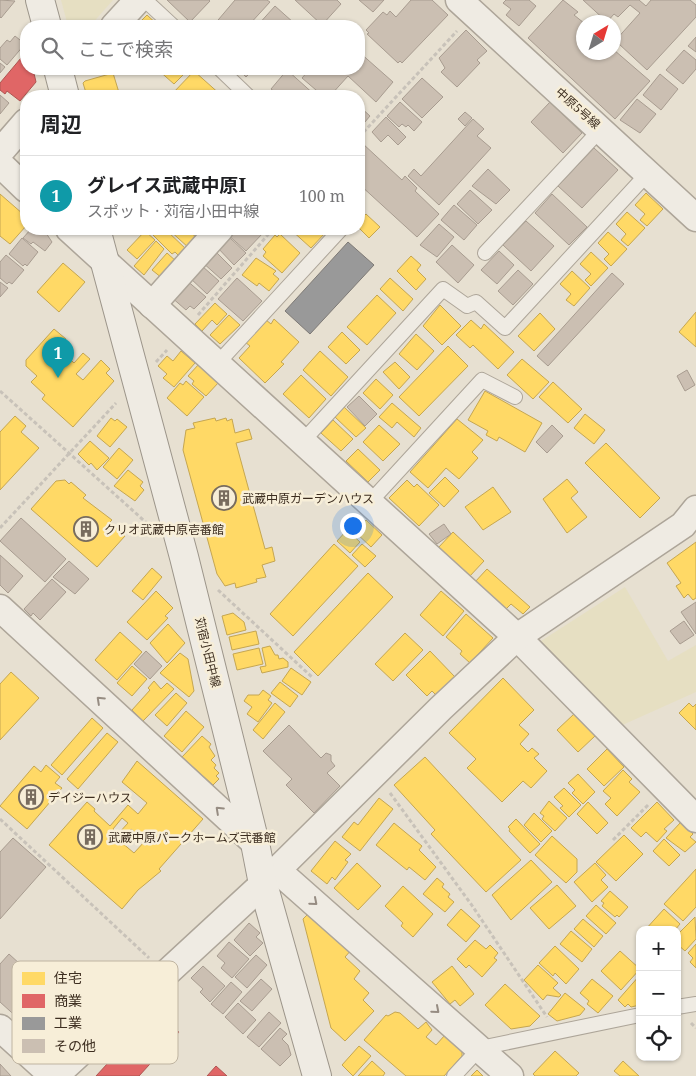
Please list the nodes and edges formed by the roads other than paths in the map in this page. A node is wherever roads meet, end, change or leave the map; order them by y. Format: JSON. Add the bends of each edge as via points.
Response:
{"nodes":[{"id":1,"x":40,"y":0,"type":"edge"},
{"id":2,"x":138,"y":0,"type":"edge"},
{"id":3,"x":145,"y":0,"type":"edge"},
{"id":4,"x":467,"y":7,"type":"edge"},
{"id":5,"x":45,"y":20,"type":"edge"},
{"id":6,"x":120,"y":20,"type":"edge"},
{"id":7,"x":167,"y":20,"type":"edge"},
{"id":8,"x":226,"y":75,"type":"edge"},
{"id":9,"x":242,"y":90,"type":"edge"},
{"id":10,"x":20,"y":129,"type":"edge"},
{"id":11,"x":601,"y":129,"type":"junction"},
{"id":12,"x":0,"y":152,"type":"edge"},
{"id":13,"x":0,"y":164,"type":"edge"},
{"id":14,"x":648,"y":173,"type":"junction"},
{"id":15,"x":20,"y":183,"type":"edge"},
{"id":16,"x":696,"y":218,"type":"edge"},
{"id":17,"x":76,"y":235,"type":"edge"},
{"id":18,"x":97,"y":235,"type":"edge"},
{"id":19,"x":215,"y":235,"type":"edge"},
{"id":20,"x":335,"y":235,"type":"edge"},
{"id":21,"x":485,"y":253,"type":"dead end"},
{"id":22,"x":103,"y":260,"type":"junction"},
{"id":23,"x":152,"y":305,"type":"junction"},
{"id":24,"x":217,"y":364,"type":"junction"},
{"id":25,"x":514,"y":397,"type":"dead end"},
{"id":26,"x":302,"y":442,"type":"junction"},
{"id":27,"x":369,"y":503,"type":"junction"},
{"id":28,"x":696,"y":509,"type":"edge"},
{"id":29,"x":0,"y":608,"type":"edge"},
{"id":30,"x":517,"y":638,"type":"junction"},
{"id":31,"x":696,"y":819,"type":"edge"},
{"id":32,"x":255,"y":843,"type":"junction"},
{"id":33,"x":270,"y":877,"type":"junction"},
{"id":34,"x":178,"y":963,"type":"edge"},
{"id":35,"x":696,"y":1004,"type":"edge"},
{"id":36,"x":681,"y":1006,"type":"edge"},
{"id":37,"x":636,"y":1015,"type":"edge"},
{"id":38,"x":0,"y":1028,"type":"edge"},
{"id":39,"x":12,"y":1039,"type":"edge"},
{"id":40,"x":480,"y":1048,"type":"junction"},
{"id":41,"x":40,"y":1064,"type":"edge"},
{"id":42,"x":67,"y":1064,"type":"edge"},
{"id":43,"x":54,"y":1076,"type":"edge"},
{"id":44,"x":317,"y":1076,"type":"edge"},
{"id":45,"x":454,"y":1076,"type":"edge"},
{"id":46,"x":510,"y":1076,"type":"edge"}],
"edges":[{"from":1,"to":5,"type":"street"},
{"from":2,"to":6,"type":"street"},
{"from":3,"to":7,"type":"lane"},
{"from":4,"to":11,"type":"street","name":"中原5号線"},
{"from":8,"to":9,"type":"lane"},
{"from":10,"to":12,"type":"street"},
{"from":11,"to":14,"type":"street","name":"中原5号線"},
{"from":11,"to":21,"type":"lane"},
{"from":13,"to":15,"type":"street"},
{"from":14,"to":16,"type":"street","name":"中原5号線"},
{"from":14,"to":26,"type":"lane","via":[[505,328],[476,302],[467,306],[443,289]]},
{"from":17,"to":22,"type":"street"},
{"from":18,"to":22,"type":"street","name":"苅宿小田中線"},
{"from":19,"to":23,"type":"street"},
{"from":20,"to":24,"type":"lane"},
{"from":22,"to":23,"type":"street"},
{"from":22,"to":32,"type":"street","name":"苅宿小田中線","via":[[184,557]]},
{"from":23,"to":24,"type":"street"},
{"from":24,"to":26,"type":"street"},
{"from":25,"to":27,"type":"lane","via":[[482,380]]},
{"from":26,"to":27,"type":"street"},
{"from":27,"to":30,"type":"street"},
{"from":28,"to":30,"type":"street","via":[[683,525]]},
{"from":32,"to":29,"type":"street","one_way":true},
{"from":30,"to":31,"type":"street"},
{"from":30,"to":33,"type":"street","via":[[441,708]]},
{"from":32,"to":33,"type":"street","name":"苅宿小田中線"},
{"from":33,"to":34,"type":"street"},
{"from":33,"to":40,"type":"street","one_way":true},
{"from":33,"to":44,"type":"street","name":"苅宿小田中線"},
{"from":35,"to":36,"type":"lane"},
{"from":37,"to":40,"type":"lane"},
{"from":38,"to":39,"type":"street"},
{"from":40,"to":45,"type":"lane"},
{"from":40,"to":46,"type":"street"},
{"from":41,"to":43,"type":"street"},
{"from":42,"to":43,"type":"street"}]}
